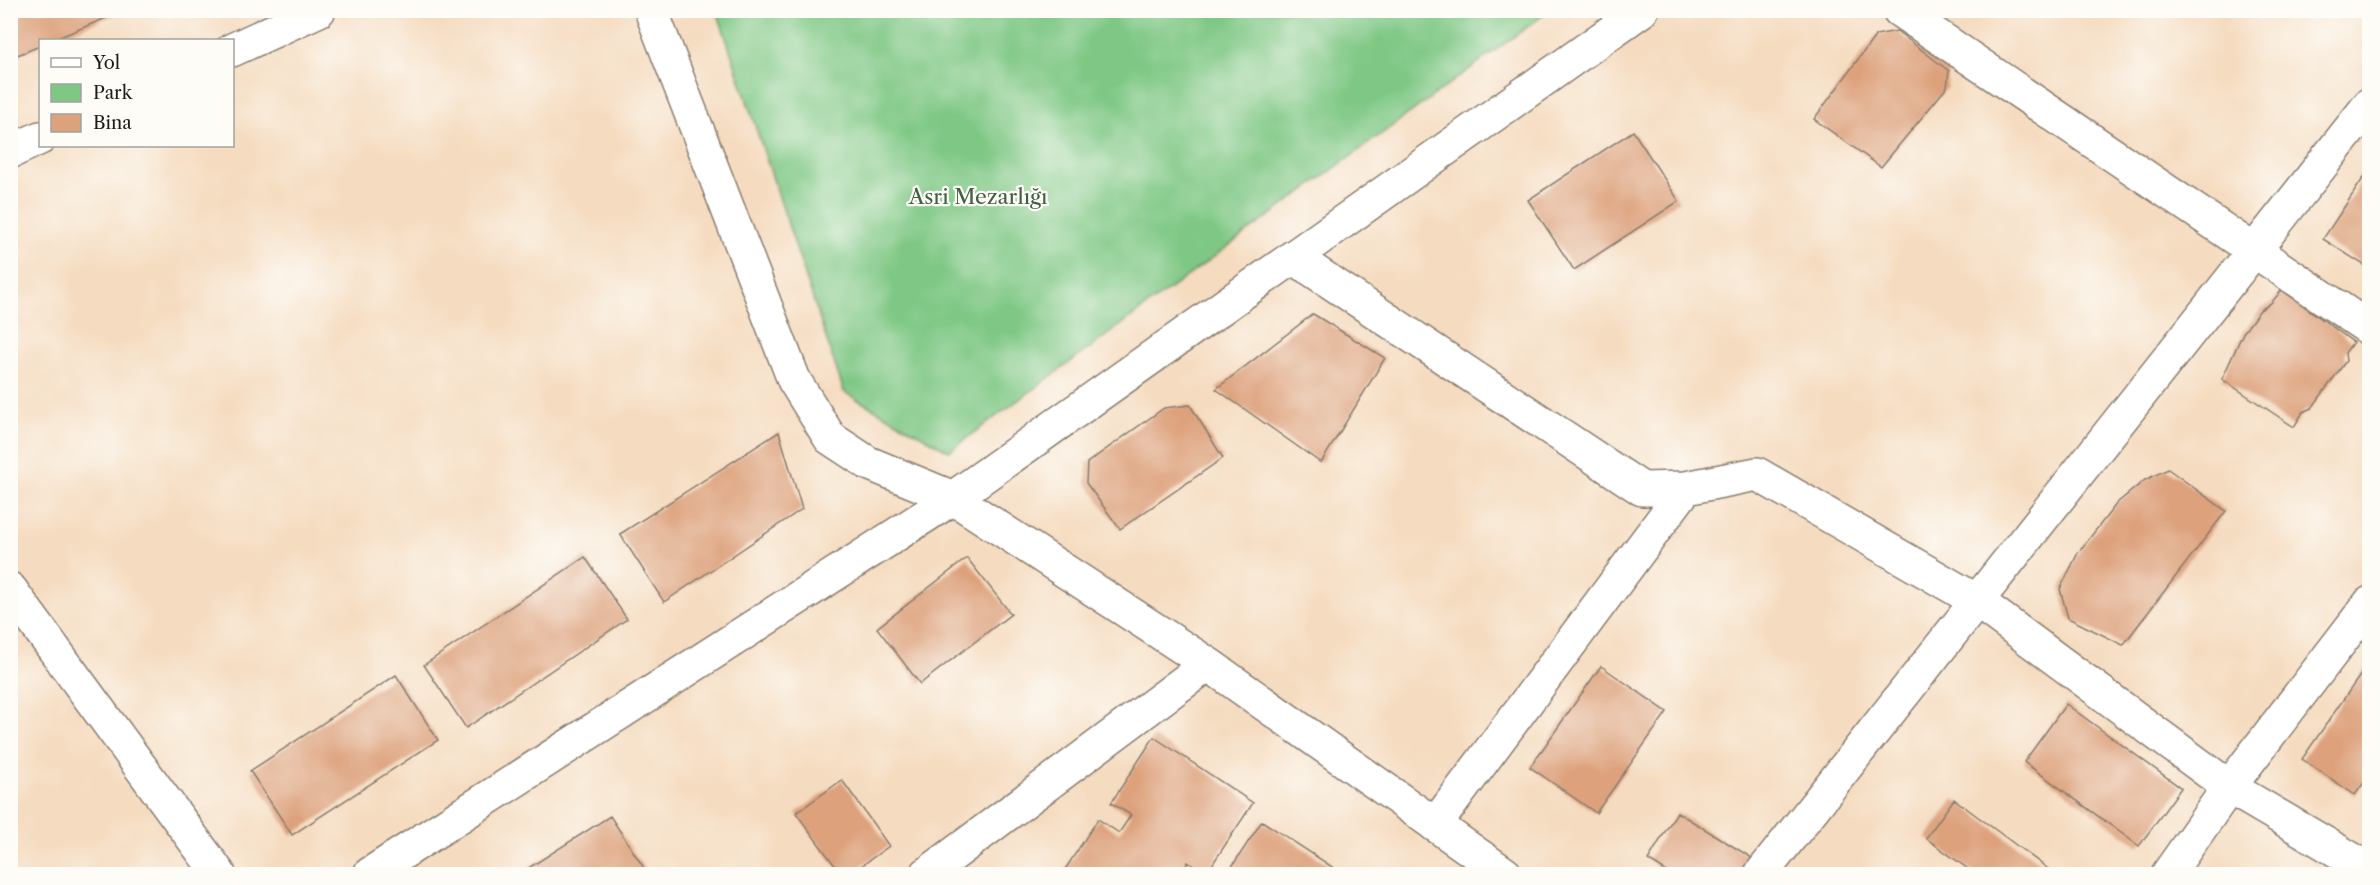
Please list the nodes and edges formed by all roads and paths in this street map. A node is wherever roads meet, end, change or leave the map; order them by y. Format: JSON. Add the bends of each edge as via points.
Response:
{"nodes":[{"id":1,"x":319,"y":10,"type":"edge"},
{"id":2,"x":651,"y":10,"type":"edge"},
{"id":3,"x":1642,"y":10,"type":"edge"},
{"id":4,"x":1899,"y":10,"type":"edge"},
{"id":5,"x":234,"y":49,"type":"edge"},
{"id":6,"x":2370,"y":104,"type":"edge"},
{"id":7,"x":39,"y":138,"type":"edge"},
{"id":8,"x":10,"y":152,"type":"edge"},
{"id":9,"x":2253,"y":250,"type":"junction"},
{"id":10,"x":1293,"y":257,"type":"junction"},
{"id":11,"x":2370,"y":329,"type":"edge"},
{"id":12,"x":1686,"y":489,"type":"junction"},
{"id":13,"x":953,"y":498,"type":"junction"},
{"id":14,"x":10,"y":589,"type":"edge"},
{"id":15,"x":1977,"y":601,"type":"junction"},
{"id":16,"x":2370,"y":603,"type":"edge"},
{"id":17,"x":1208,"y":664,"type":"junction"},
{"id":18,"x":2229,"y":787,"type":"junction"},
{"id":19,"x":1435,"y":825,"type":"junction"},
{"id":20,"x":2370,"y":870,"type":"edge"},
{"id":21,"x":219,"y":874,"type":"edge"},
{"id":22,"x":370,"y":874,"type":"edge"},
{"id":23,"x":928,"y":874,"type":"edge"},
{"id":24,"x":1505,"y":874,"type":"edge"},
{"id":25,"x":1761,"y":874,"type":"edge"},
{"id":26,"x":2168,"y":874,"type":"edge"}],
"edges":[{"from":1,"to":5,"type":"street"},
{"from":2,"to":13,"type":"street","via":[[794,380],[830,438],[868,462]]},
{"from":3,"to":10,"type":"street"},
{"from":4,"to":9,"type":"street"},
{"from":6,"to":9,"type":"street"},
{"from":7,"to":8,"type":"street"},
{"from":9,"to":11,"type":"street"},
{"from":9,"to":15,"type":"street"},
{"from":10,"to":12,"type":"street","via":[[1642,489]]},
{"from":10,"to":13,"type":"street"},
{"from":12,"to":15,"type":"street","via":[[1757,474]]},
{"from":12,"to":19,"type":"street"},
{"from":13,"to":17,"type":"street"},
{"from":13,"to":22,"type":"street"},
{"from":14,"to":21,"type":"street"},
{"from":15,"to":18,"type":"street"},
{"from":15,"to":25,"type":"street"},
{"from":16,"to":18,"type":"street"},
{"from":17,"to":19,"type":"street"},
{"from":17,"to":23,"type":"street"},
{"from":18,"to":20,"type":"street"},
{"from":18,"to":26,"type":"street"},
{"from":19,"to":24,"type":"street"}]}
